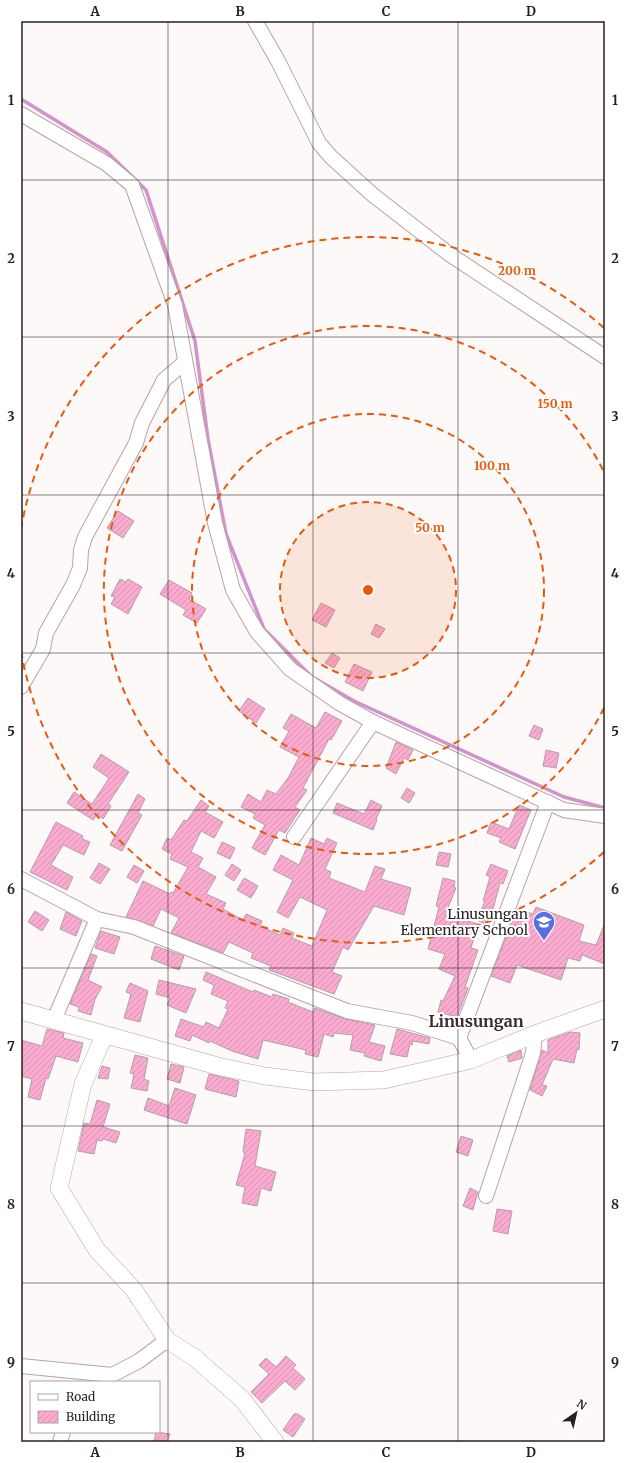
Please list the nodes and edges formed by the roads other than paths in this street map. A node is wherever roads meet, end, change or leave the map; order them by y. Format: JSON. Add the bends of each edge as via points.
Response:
{"nodes":[{"id":1,"x":255,"y":21,"type":"edge"},
{"id":2,"x":21,"y":114,"type":"edge"},
{"id":3,"x":605,"y":357,"type":"edge"},
{"id":4,"x":185,"y":362,"type":"junction"},
{"id":5,"x":21,"y":687,"type":"edge"},
{"id":6,"x":374,"y":722,"type":"junction"},
{"id":7,"x":548,"y":802,"type":"junction"},
{"id":8,"x":605,"y":816,"type":"edge"},
{"id":9,"x":294,"y":837,"type":"dead end"},
{"id":10,"x":21,"y":879,"type":"edge"},
{"id":11,"x":98,"y":919,"type":"junction"},
{"id":12,"x":605,"y":1010,"type":"edge"},
{"id":13,"x":21,"y":1011,"type":"edge"},
{"id":14,"x":54,"y":1020,"type":"junction"},
{"id":15,"x":535,"y":1034,"type":"junction"},
{"id":16,"x":104,"y":1036,"type":"junction"},
{"id":17,"x":459,"y":1038,"type":"junction"},
{"id":18,"x":471,"y":1060,"type":"junction"},
{"id":19,"x":486,"y":1196,"type":"dead end"},
{"id":20,"x":167,"y":1340,"type":"junction"},
{"id":21,"x":21,"y":1366,"type":"edge"},
{"id":22,"x":83,"y":1377,"type":"edge"},
{"id":23,"x":274,"y":1442,"type":"edge"}],
"edges":[{"from":1,"to":3,"type":"street","via":[[319,143],[331,157],[373,195],[449,254]]},
{"from":2,"to":4,"type":"street","via":[[107,164],[132,185],[175,305]]},
{"from":4,"to":5,"type":"street","via":[[164,380],[154,397],[136,443],[85,537],[80,568],[73,585],[46,633],[43,649]]},
{"from":4,"to":6,"type":"street","via":[[215,523],[233,590],[257,632],[290,668],[339,703]]},
{"from":6,"to":7,"type":"street"},
{"from":6,"to":9,"type":"street"},
{"from":7,"to":8,"type":"street","via":[[564,810]]},
{"from":7,"to":17,"type":"street"},
{"from":10,"to":11,"type":"street"},
{"from":11,"to":14,"type":"street"},
{"from":11,"to":17,"type":"street","via":[[134,927],[347,1010],[412,1023]]},
{"from":12,"to":15,"type":"street"},
{"from":13,"to":14,"type":"street"},
{"from":14,"to":16,"type":"street"},
{"from":15,"to":18,"type":"street"},
{"from":15,"to":19,"type":"street","via":[[533,1053]]},
{"from":16,"to":18,"type":"street","via":[[221,1067],[314,1082],[384,1080]]},
{"from":16,"to":20,"type":"street","via":[[83,1084],[59,1188],[98,1250],[134,1290]]},
{"from":17,"to":18,"type":"street"},
{"from":20,"to":22,"type":"street","via":[[139,1361],[112,1375]]},
{"from":20,"to":23,"type":"street","via":[[196,1358],[242,1399]]},
{"from":21,"to":22,"type":"street"}]}
